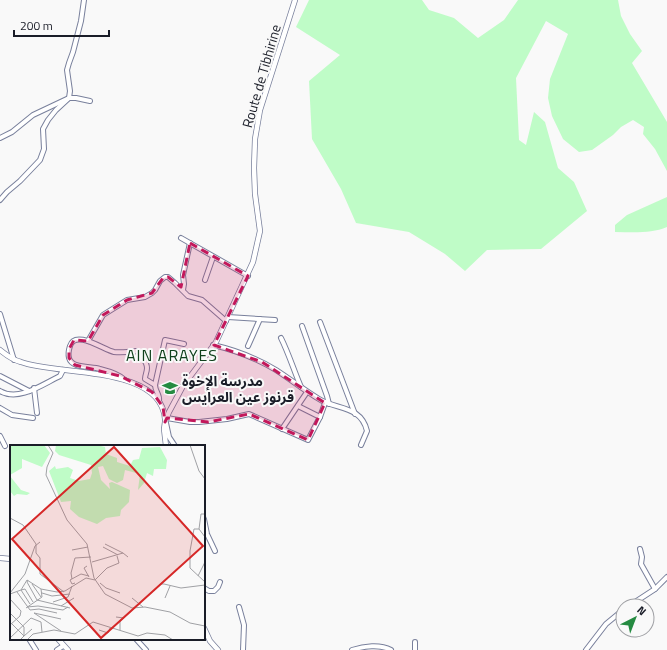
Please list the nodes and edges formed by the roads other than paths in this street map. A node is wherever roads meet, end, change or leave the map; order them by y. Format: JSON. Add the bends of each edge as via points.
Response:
{"nodes":[{"id":1,"x":84,"y":0,"type":"edge"},
{"id":2,"x":295,"y":0,"type":"edge"},
{"id":3,"x":69,"y":98,"type":"junction"},
{"id":4,"x":90,"y":101,"type":"dead end"},
{"id":5,"x":0,"y":138,"type":"edge"},
{"id":6,"x":0,"y":200,"type":"edge"},
{"id":7,"x":181,"y":238,"type":"dead end"},
{"id":8,"x":190,"y":243,"type":"junction"},
{"id":9,"x":214,"y":257,"type":"junction"},
{"id":10,"x":248,"y":276,"type":"junction"},
{"id":11,"x":205,"y":280,"type":"dead end"},
{"id":12,"x":182,"y":290,"type":"junction"},
{"id":13,"x":0,"y":314,"type":"edge"},
{"id":14,"x":227,"y":319,"type":"junction"},
{"id":15,"x":260,"y":319,"type":"junction"},
{"id":16,"x":275,"y":320,"type":"dead end"},
{"id":17,"x":320,"y":322,"type":"dead end"},
{"id":18,"x":302,"y":326,"type":"dead end"},
{"id":19,"x":281,"y":338,"type":"dead end"},
{"id":20,"x":88,"y":341,"type":"junction"},
{"id":21,"x":184,"y":344,"type":"dead end"},
{"id":22,"x":213,"y":345,"type":"junction"},
{"id":23,"x":248,"y":346,"type":"dead end"},
{"id":24,"x":0,"y":350,"type":"edge"},
{"id":25,"x":14,"y":360,"type":"junction"},
{"id":26,"x":63,"y":370,"type":"junction"},
{"id":27,"x":0,"y":376,"type":"edge"},
{"id":28,"x":127,"y":382,"type":"junction"},
{"id":29,"x":154,"y":385,"type":"junction"},
{"id":30,"x":34,"y":388,"type":"junction"},
{"id":31,"x":301,"y":388,"type":"junction"},
{"id":32,"x":0,"y":391,"type":"edge"},
{"id":33,"x":29,"y":391,"type":"junction"},
{"id":34,"x":308,"y":392,"type":"junction"},
{"id":35,"x":159,"y":400,"type":"junction"},
{"id":36,"x":327,"y":403,"type":"junction"},
{"id":37,"x":298,"y":406,"type":"junction"},
{"id":38,"x":0,"y":408,"type":"edge"},
{"id":39,"x":38,"y":413,"type":"dead end"},
{"id":40,"x":355,"y":414,"type":"junction"},
{"id":41,"x":320,"y":417,"type":"junction"},
{"id":42,"x":33,"y":418,"type":"dead end"},
{"id":43,"x":166,"y":420,"type":"junction"},
{"id":44,"x":282,"y":429,"type":"junction"},
{"id":45,"x":0,"y":436,"type":"edge"},
{"id":46,"x":166,"y":445,"type":"edge"},
{"id":47,"x":174,"y":445,"type":"edge"},
{"id":48,"x":361,"y":445,"type":"dead end"},
{"id":49,"x":5,"y":446,"type":"dead end"},
{"id":50,"x":205,"y":524,"type":"edge"},
{"id":51,"x":640,"y":550,"type":"dead end"},
{"id":52,"x":215,"y":552,"type":"dead end"},
{"id":53,"x":0,"y":558,"type":"edge"},
{"id":54,"x":10,"y":559,"type":"edge"},
{"id":55,"x":667,"y":577,"type":"edge"},
{"id":56,"x":220,"y":582,"type":"dead end"},
{"id":57,"x":205,"y":588,"type":"edge"},
{"id":58,"x":655,"y":589,"type":"junction"},
{"id":59,"x":641,"y":598,"type":"edge"},
{"id":60,"x":239,"y":607,"type":"dead end"},
{"id":61,"x":615,"y":617,"type":"edge"},
{"id":62,"x":205,"y":630,"type":"edge"},
{"id":63,"x":30,"y":640,"type":"edge"},
{"id":64,"x":59,"y":640,"type":"edge"},
{"id":65,"x":137,"y":640,"type":"edge"},
{"id":66,"x":415,"y":642,"type":"dead end"},
{"id":67,"x":63,"y":646,"type":"junction"},
{"id":68,"x":36,"y":650,"type":"edge"},
{"id":69,"x":57,"y":650,"type":"edge"},
{"id":70,"x":68,"y":650,"type":"edge"},
{"id":71,"x":146,"y":650,"type":"edge"},
{"id":72,"x":218,"y":650,"type":"edge"},
{"id":73,"x":243,"y":650,"type":"edge"},
{"id":74,"x":352,"y":650,"type":"edge"},
{"id":75,"x":391,"y":650,"type":"edge"},
{"id":76,"x":416,"y":650,"type":"edge"},
{"id":77,"x":586,"y":650,"type":"edge"}],
"edges":[{"from":1,"to":3,"type":"street","via":[[81,21],[69,62]]},
{"from":2,"to":10,"type":"street","name":"Route de Tibhirine","via":[[260,110],[255,139],[255,194],[260,231]]},
{"from":3,"to":4,"type":"street"},
{"from":3,"to":5,"type":"street","via":[[33,115]]},
{"from":3,"to":6,"type":"street","via":[[56,110],[43,129],[44,149],[40,160]]},
{"from":7,"to":8,"type":"street"},
{"from":8,"to":9,"type":"street"},
{"from":8,"to":12,"type":"street"},
{"from":9,"to":10,"type":"street"},
{"from":9,"to":11,"type":"street"},
{"from":10,"to":14,"type":"street","name":"Route de Tibhirine"},
{"from":12,"to":14,"type":"street","via":[[188,296],[202,300]]},
{"from":12,"to":20,"type":"street","via":[[168,277],[163,278],[152,293],[127,300],[103,315]]},
{"from":13,"to":25,"type":"street"},
{"from":14,"to":15,"type":"street"},
{"from":14,"to":22,"type":"street","name":"Route de Tibhirine"},
{"from":15,"to":16,"type":"street"},
{"from":15,"to":23,"type":"street"},
{"from":17,"to":40,"type":"street"},
{"from":18,"to":36,"type":"street","via":[[327,396]]},
{"from":19,"to":31,"type":"street"},
{"from":20,"to":28,"type":"street","via":[[77,339],[71,342],[69,358],[72,363],[100,369],[120,376]]},
{"from":20,"to":29,"type":"street","via":[[113,352],[138,352],[147,368],[145,379]]},
{"from":21,"to":29,"type":"street","via":[[165,340]]},
{"from":22,"to":31,"type":"street","via":[[262,362]]},
{"from":22,"to":43,"type":"street","name":"Route de Tibhirine","via":[[183,386]]},
{"from":24,"to":25,"type":"street"},
{"from":25,"to":26,"type":"street"},
{"from":26,"to":28,"type":"street"},
{"from":26,"to":30,"type":"street","via":[[60,376]]},
{"from":27,"to":33,"type":"street"},
{"from":28,"to":35,"type":"street","via":[[146,388]]},
{"from":29,"to":35,"type":"street"},
{"from":30,"to":33,"type":"street"},
{"from":30,"to":39,"type":"street"},
{"from":31,"to":34,"type":"street"},
{"from":32,"to":33,"type":"street","via":[[14,395]]},
{"from":34,"to":36,"type":"street"},
{"from":34,"to":37,"type":"street"},
{"from":35,"to":43,"type":"street"},
{"from":36,"to":40,"type":"street"},
{"from":36,"to":41,"type":"street"},
{"from":37,"to":41,"type":"street"},
{"from":37,"to":44,"type":"street"},
{"from":38,"to":42,"type":"street","via":[[12,415]]},
{"from":40,"to":48,"type":"street","via":[[363,421],[367,432]]},
{"from":41,"to":44,"type":"street","via":[[308,440]]},
{"from":43,"to":44,"type":"street","via":[[199,422],[249,414]]},
{"from":43,"to":46,"type":"street","name":"Route de Tibhirine"},
{"from":43,"to":47,"type":"street","via":[[169,437]]},
{"from":45,"to":49,"type":"street"},
{"from":50,"to":52,"type":"street"},
{"from":51,"to":58,"type":"street","via":[[641,564]]},
{"from":53,"to":54,"type":"street"},
{"from":55,"to":58,"type":"street"},
{"from":56,"to":57,"type":"street","via":[[214,591]]},
{"from":58,"to":59,"type":"street"},
{"from":60,"to":73,"type":"street","via":[[244,625]]},
{"from":61,"to":77,"type":"street"},
{"from":62,"to":72,"type":"street"},
{"from":63,"to":68,"type":"street"},
{"from":64,"to":67,"type":"street"},
{"from":65,"to":71,"type":"street"},
{"from":66,"to":76,"type":"street"},
{"from":67,"to":69,"type":"street"},
{"from":67,"to":70,"type":"street"},
{"from":74,"to":75,"type":"street","via":[[374,646]]}]}
